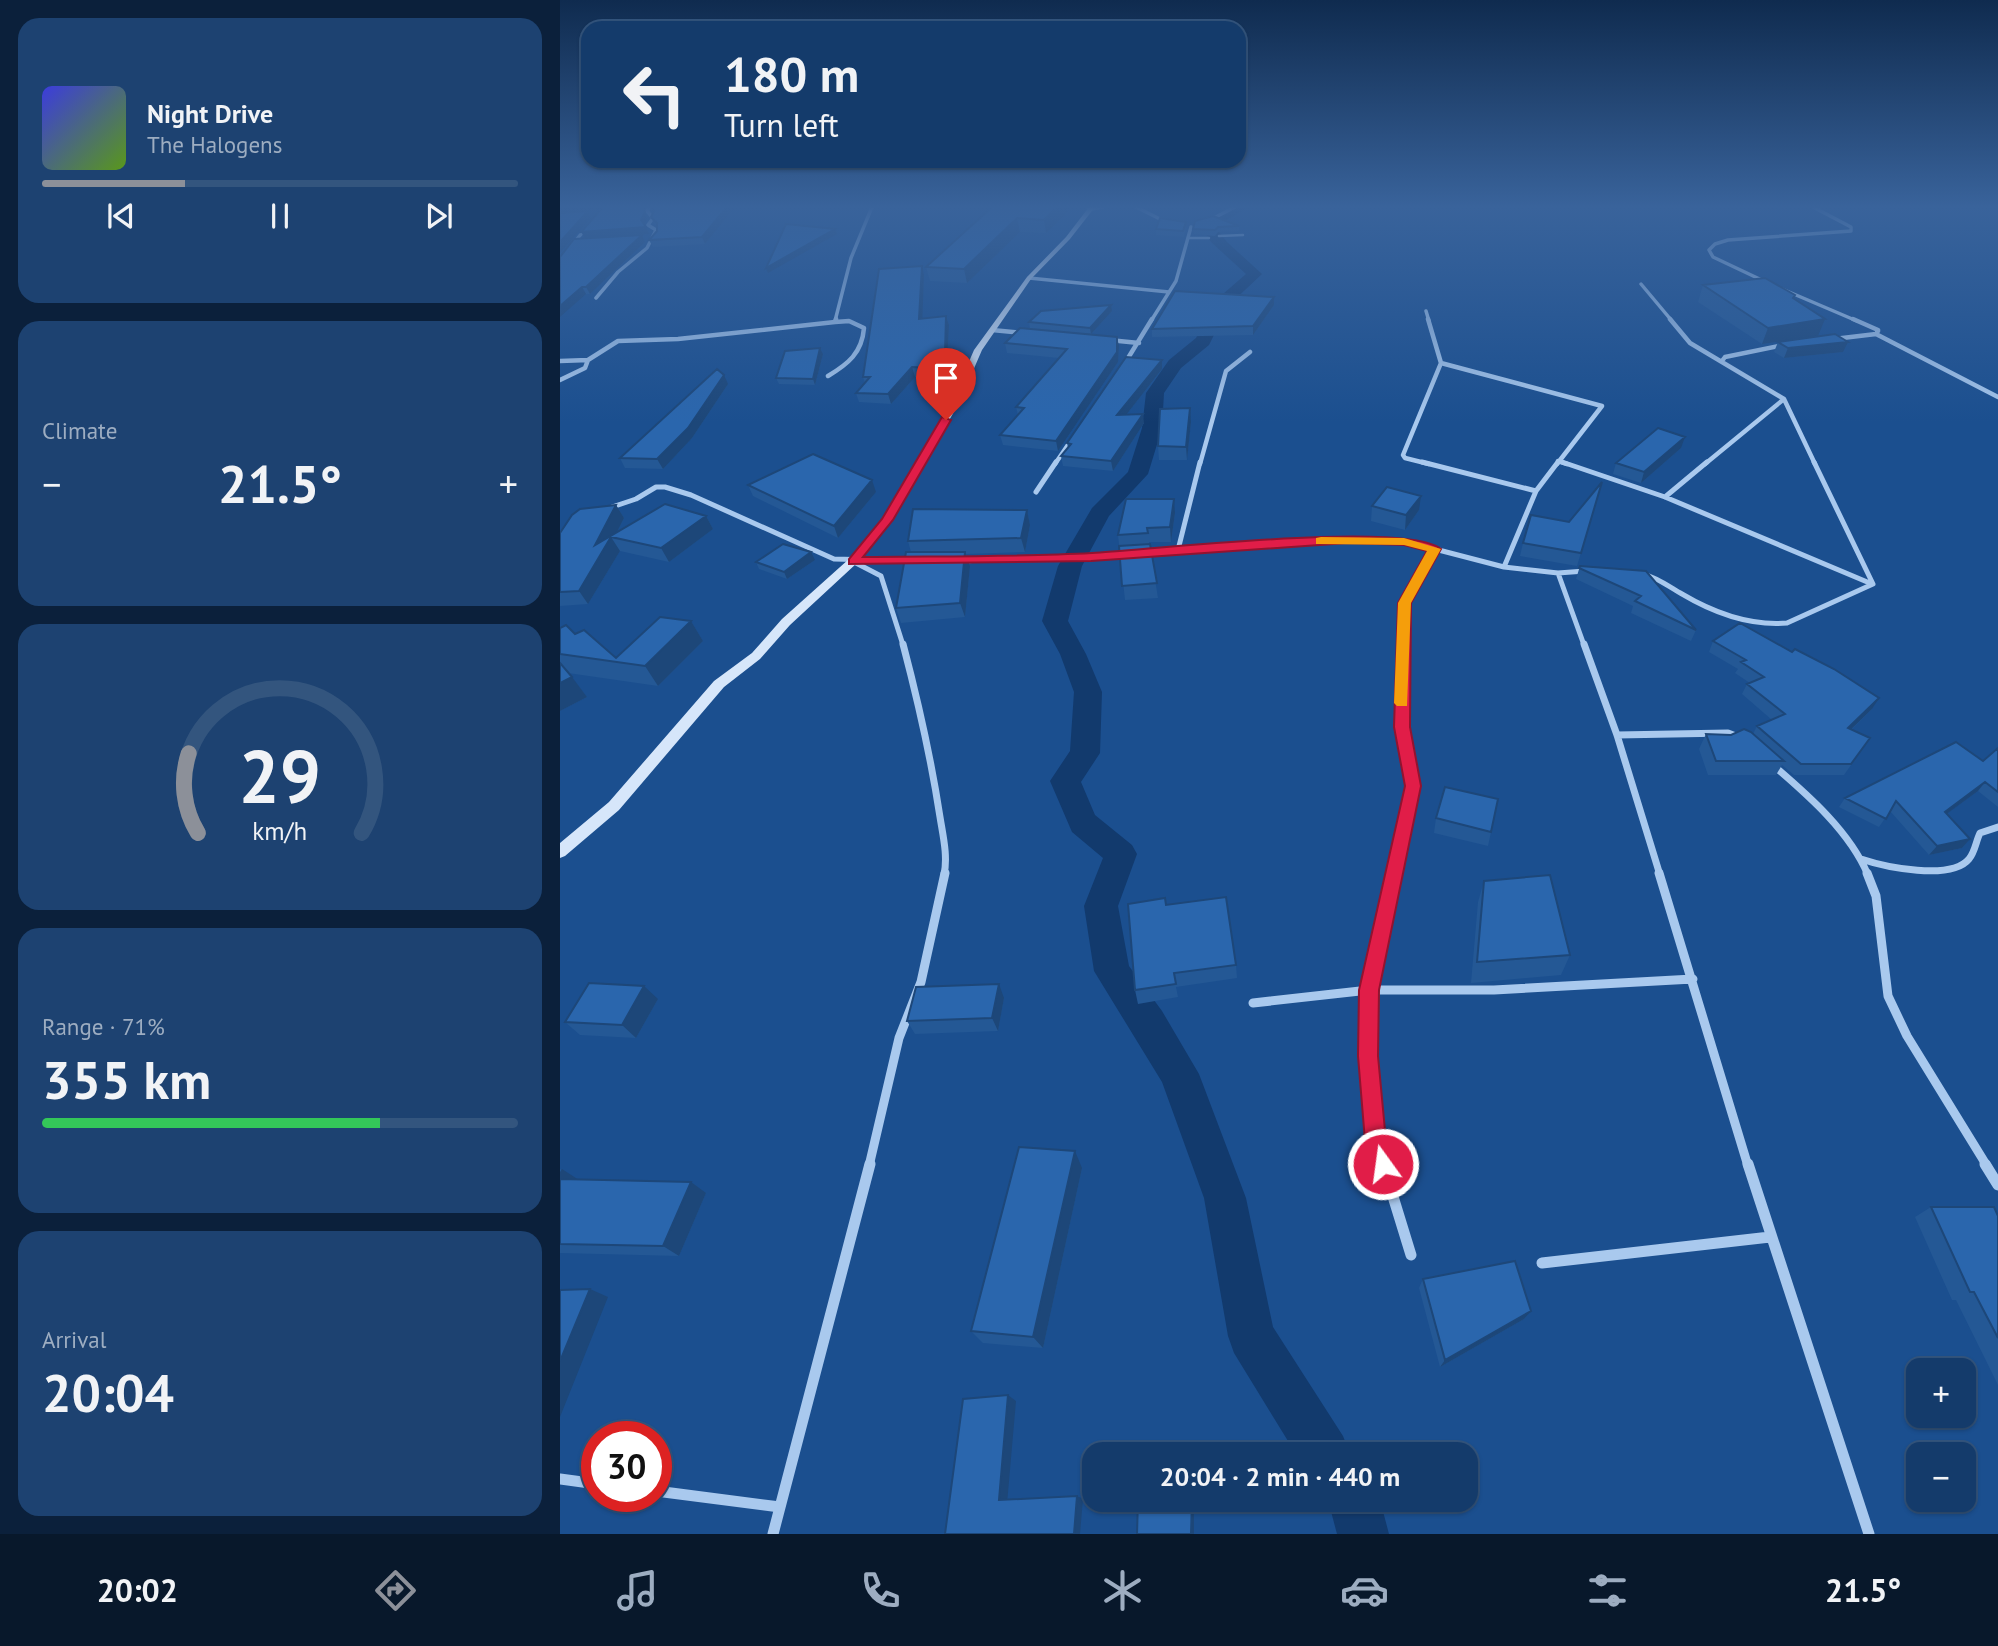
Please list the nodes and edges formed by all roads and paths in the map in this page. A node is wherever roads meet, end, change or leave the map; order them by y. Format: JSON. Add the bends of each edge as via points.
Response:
{"nodes":[{"id":1,"x":1030,"y":278,"type":"edge"},
{"id":2,"x":612,"y":279,"type":"edge"},
{"id":3,"x":846,"y":279,"type":"edge"},
{"id":4,"x":1036,"y":279,"type":"edge"},
{"id":5,"x":1178,"y":279,"type":"edge"},
{"id":6,"x":1762,"y":279,"type":"edge"},
{"id":7,"x":1641,"y":284,"type":"dead end"},
{"id":8,"x":1169,"y":292,"type":"junction"},
{"id":9,"x":596,"y":298,"type":"dead end"},
{"id":10,"x":1426,"y":311,"type":"dead end"},
{"id":11,"x":835,"y":323,"type":"junction"},
{"id":12,"x":992,"y":330,"type":"junction"},
{"id":13,"x":1032,"y":333,"type":"edge"},
{"id":14,"x":1876,"y":334,"type":"junction"},
{"id":15,"x":1099,"y":340,"type":"edge"},
{"id":16,"x":1826,"y":340,"type":"edge"},
{"id":17,"x":1139,"y":343,"type":"junction"},
{"id":18,"x":1788,"y":344,"type":"edge"},
{"id":19,"x":1250,"y":352,"type":"dead end"},
{"id":20,"x":589,"y":360,"type":"junction"},
{"id":21,"x":560,"y":361,"type":"edge"},
{"id":22,"x":1723,"y":361,"type":"junction"},
{"id":23,"x":1441,"y":363,"type":"junction"},
{"id":24,"x":1119,"y":373,"type":"edge"},
{"id":25,"x":828,"y":376,"type":"dead end"},
{"id":26,"x":560,"y":380,"type":"edge"},
{"id":27,"x":1998,"y":397,"type":"edge"},
{"id":28,"x":1784,"y":399,"type":"junction"},
{"id":29,"x":1075,"y":435,"type":"edge"},
{"id":30,"x":1558,"y":461,"type":"junction"},
{"id":31,"x":1536,"y":491,"type":"junction"},
{"id":32,"x":1036,"y":492,"type":"dead end"},
{"id":33,"x":1665,"y":497,"type":"junction"},
{"id":34,"x":601,"y":510,"type":"edge"},
{"id":35,"x":1434,"y":549,"type":"junction"},
{"id":36,"x":1178,"y":550,"type":"junction"},
{"id":37,"x":853,"y":561,"type":"junction"},
{"id":38,"x":918,"y":561,"type":"edge"},
{"id":39,"x":957,"y":561,"type":"edge"},
{"id":40,"x":1504,"y":567,"type":"junction"},
{"id":41,"x":1597,"y":570,"type":"edge"},
{"id":42,"x":1624,"y":571,"type":"edge"},
{"id":43,"x":1558,"y":573,"type":"junction"},
{"id":44,"x":1873,"y":584,"type":"junction"},
{"id":45,"x":1616,"y":735,"type":"junction"},
{"id":46,"x":1747,"y":741,"type":"edge"},
{"id":47,"x":1766,"y":758,"type":"edge"},
{"id":48,"x":1998,"y":827,"type":"edge"},
{"id":49,"x":560,"y":852,"type":"edge"},
{"id":50,"x":1861,"y":859,"type":"junction"},
{"id":51,"x":1693,"y":979,"type":"junction"},
{"id":52,"x":1369,"y":990,"type":"junction"},
{"id":53,"x":1253,"y":1003,"type":"dead end"},
{"id":54,"x":1998,"y":1185,"type":"edge"},
{"id":55,"x":1770,"y":1237,"type":"junction"},
{"id":56,"x":1411,"y":1255,"type":"dead end"},
{"id":57,"x":1542,"y":1262,"type":"dead end"},
{"id":58,"x":560,"y":1479,"type":"edge"},
{"id":59,"x":581,"y":1482,"type":"edge"},
{"id":60,"x":672,"y":1493,"type":"edge"},
{"id":61,"x":779,"y":1507,"type":"junction"},
{"id":62,"x":773,"y":1534,"type":"edge"},
{"id":63,"x":1869,"y":1534,"type":"edge"}],
"edges":[{"from":1,"to":12,"type":"main road"},
{"from":2,"to":9,"type":"street"},
{"from":3,"to":11,"type":"street"},
{"from":4,"to":8,"type":"street"},
{"from":5,"to":8,"type":"street"},
{"from":6,"to":14,"type":"street","via":[[1878,330]]},
{"from":7,"to":22,"type":"street","via":[[1690,343]]},
{"from":8,"to":17,"type":"street"},
{"from":10,"to":23,"type":"street"},
{"from":11,"to":20,"type":"street","via":[[618,341]]},
{"from":11,"to":25,"type":"street","via":[[858,323],[864,328],[864,341],[854,360]]},
{"from":12,"to":13,"type":"street"},
{"from":12,"to":37,"type":"main road","via":[[887,520]]},
{"from":14,"to":16,"type":"street"},
{"from":14,"to":27,"type":"street"},
{"from":15,"to":17,"type":"street"},
{"from":17,"to":24,"type":"street"},
{"from":18,"to":22,"type":"street"},
{"from":19,"to":36,"type":"street","via":[[1226,371],[1219,388]]},
{"from":20,"to":21,"type":"street"},
{"from":20,"to":26,"type":"street","via":[[585,368]]},
{"from":22,"to":28,"type":"street"},
{"from":23,"to":30,"type":"street","via":[[1602,406]]},
{"from":23,"to":31,"type":"street","via":[[1405,458]]},
{"from":28,"to":33,"type":"street"},
{"from":28,"to":44,"type":"street"},
{"from":29,"to":32,"type":"street"},
{"from":30,"to":31,"type":"street"},
{"from":30,"to":33,"type":"street"},
{"from":31,"to":40,"type":"street"},
{"from":33,"to":44,"type":"street"},
{"from":34,"to":37,"type":"street","via":[[665,487],[834,559]]},
{"from":35,"to":36,"type":"street","via":[[1404,541],[1348,539]]},
{"from":35,"to":40,"type":"street"},
{"from":35,"to":52,"type":"street","via":[[1404,603],[1402,727],[1413,786]]},
{"from":36,"to":39,"type":"street"},
{"from":37,"to":38,"type":"street"},
{"from":37,"to":49,"type":"main road","via":[[756,656],[719,684],[614,806]]},
{"from":37,"to":61,"type":"street","via":[[881,576],[897,622],[923,729],[947,862],[921,982],[898,1038],[871,1160]]},
{"from":40,"to":43,"type":"street"},
{"from":41,"to":43,"type":"street"},
{"from":42,"to":44,"type":"street","via":[[1651,574],[1734,618],[1772,626]]},
{"from":43,"to":45,"type":"street"},
{"from":45,"to":46,"type":"street","via":[[1728,733]]},
{"from":45,"to":51,"type":"street"},
{"from":47,"to":50,"type":"street","via":[[1812,799]]},
{"from":48,"to":50,"type":"street","via":[[1980,833],[1969,859],[1951,868],[1905,868]]},
{"from":50,"to":54,"type":"street","via":[[1876,896],[1888,996],[1907,1036]]},
{"from":51,"to":52,"type":"street","via":[[1494,990]]},
{"from":51,"to":55,"type":"street"},
{"from":52,"to":53,"type":"street"},
{"from":52,"to":56,"type":"street","via":[[1368,1056],[1376,1141]]},
{"from":55,"to":57,"type":"street"},
{"from":55,"to":63,"type":"street"},
{"from":58,"to":59,"type":"street"},
{"from":60,"to":61,"type":"street"},
{"from":61,"to":62,"type":"street"}]}
